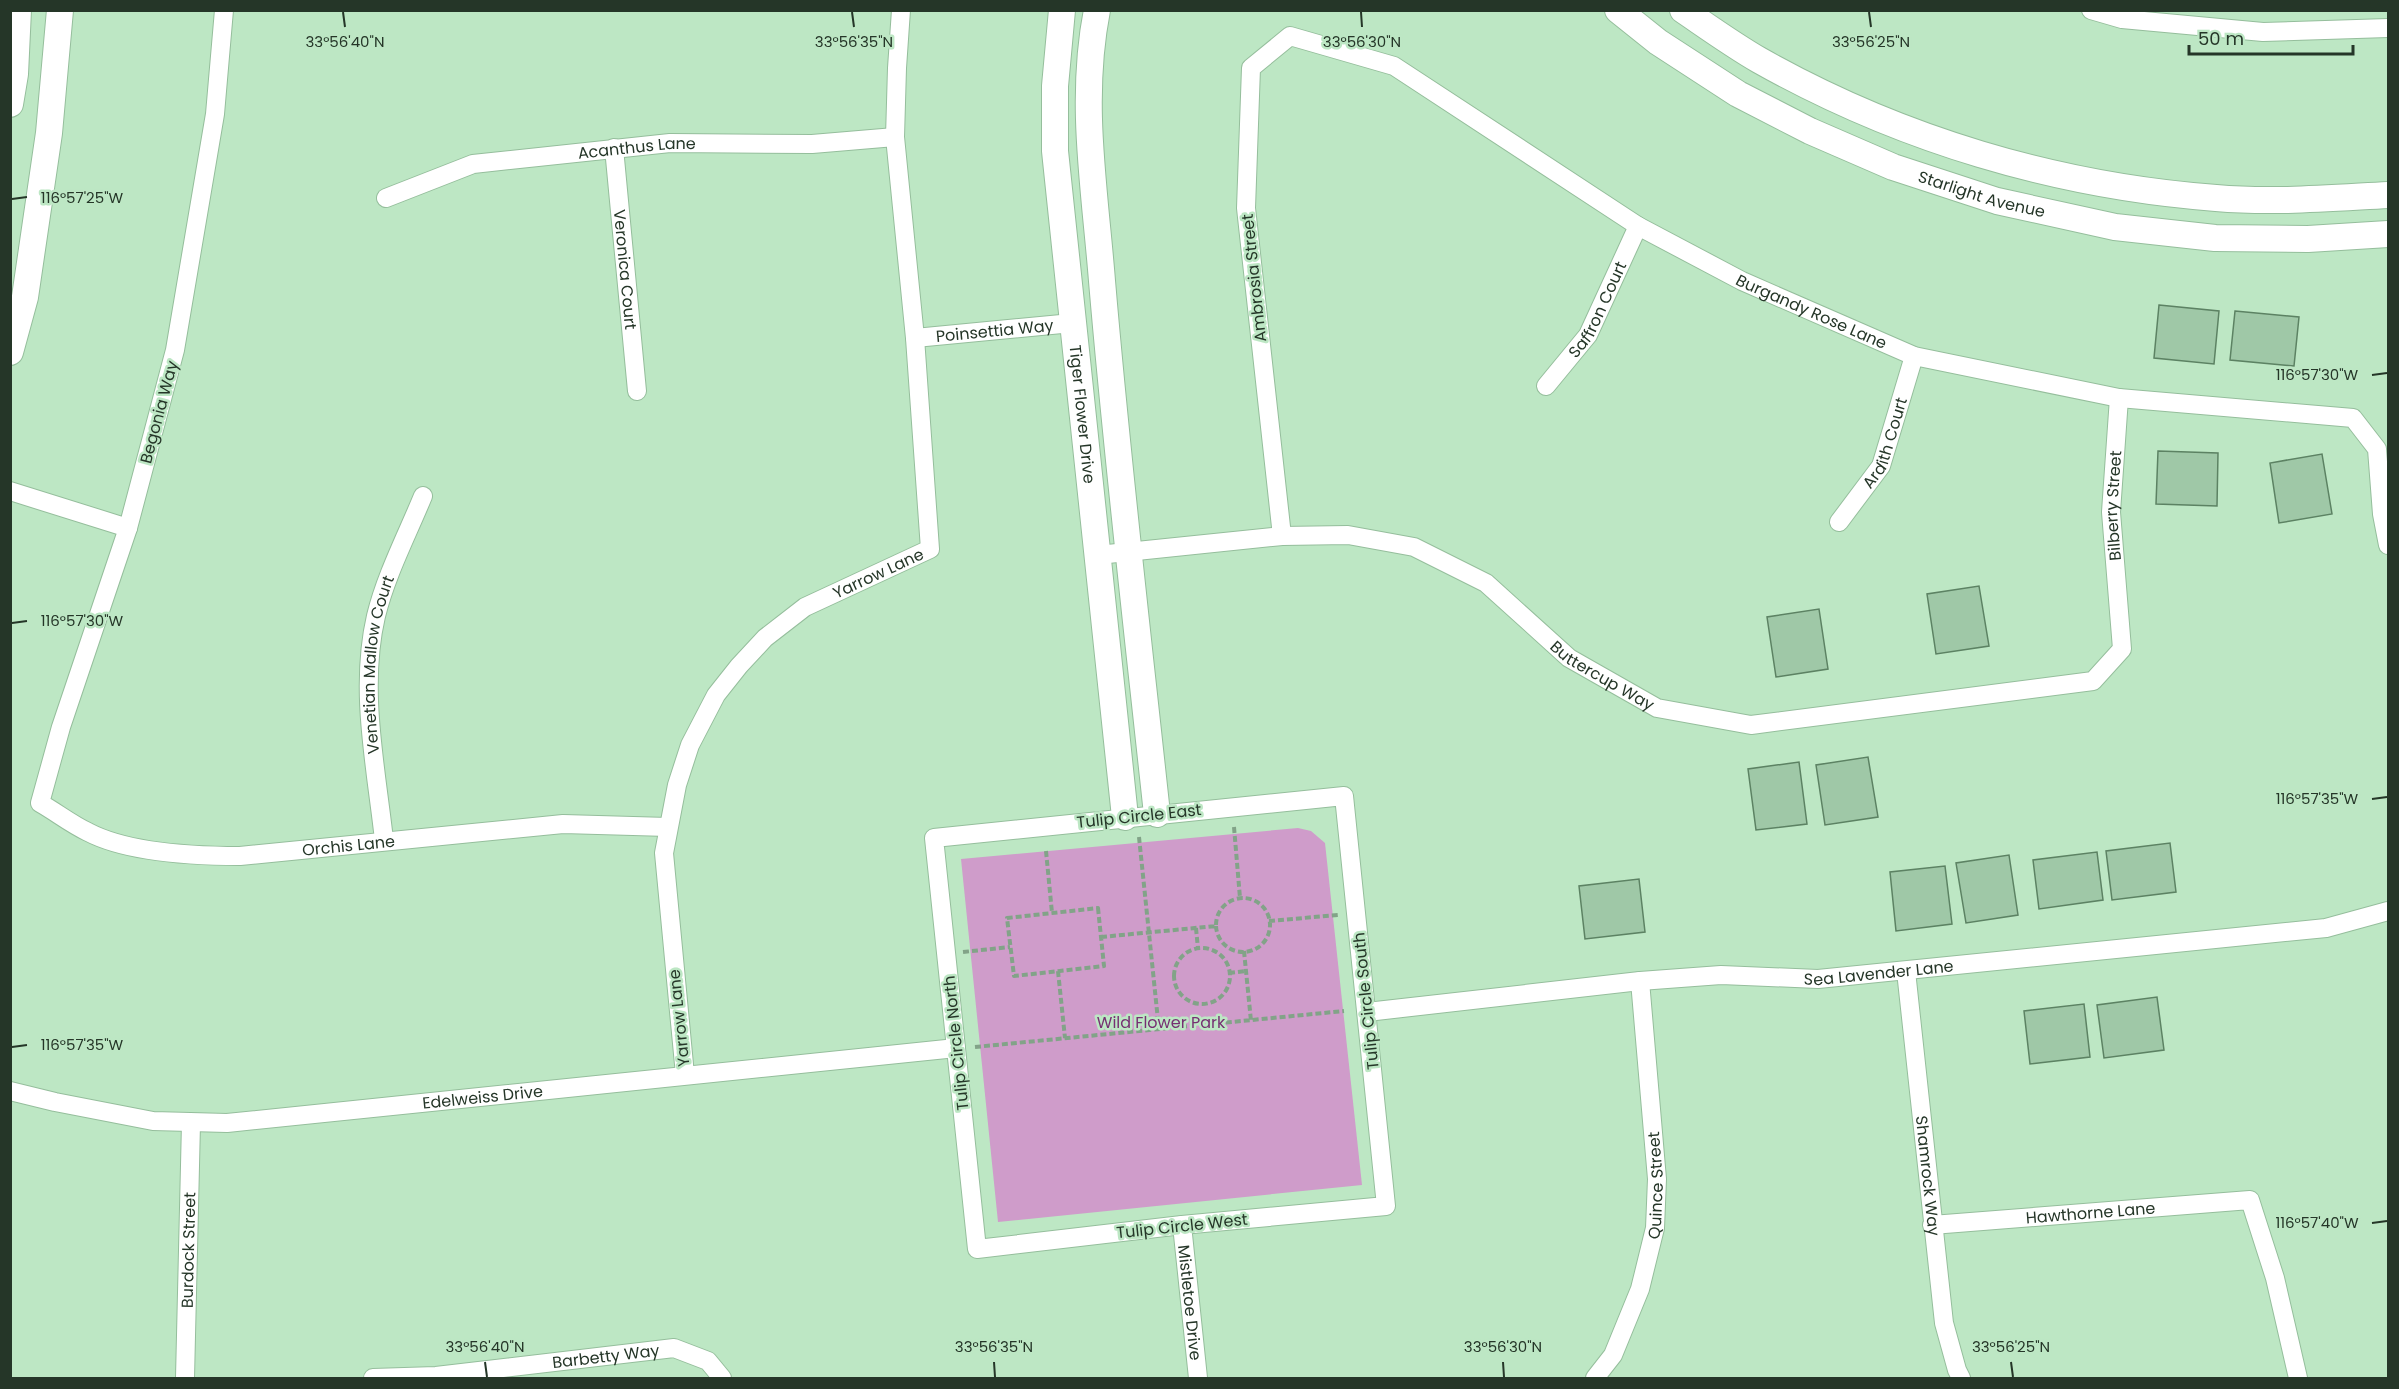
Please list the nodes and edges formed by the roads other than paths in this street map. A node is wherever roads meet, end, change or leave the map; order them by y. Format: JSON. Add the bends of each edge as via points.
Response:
{"nodes":[{"id":1,"x":18,"y":10,"type":"edge"},
{"id":2,"x":60,"y":10,"type":"edge"},
{"id":3,"x":224,"y":10,"type":"edge"},
{"id":4,"x":901,"y":10,"type":"edge"},
{"id":5,"x":1062,"y":10,"type":"edge"},
{"id":6,"x":1097,"y":10,"type":"edge"},
{"id":7,"x":1683,"y":10,"type":"edge"},
{"id":8,"x":2091,"y":10,"type":"edge"},
{"id":9,"x":1623,"y":12,"type":"edge"},
{"id":10,"x":2388,"y":28,"type":"edge"},
{"id":11,"x":1290,"y":36,"type":"joint"},
{"id":12,"x":10,"y":104,"type":"edge"},
{"id":13,"x":895,"y":137,"type":"junction"},
{"id":14,"x":614,"y":148,"type":"junction"},
{"id":15,"x":2388,"y":195,"type":"edge"},
{"id":16,"x":386,"y":198,"type":"dead end"},
{"id":17,"x":1638,"y":226,"type":"junction"},
{"id":18,"x":2388,"y":234,"type":"edge"},
{"id":19,"x":1072,"y":323,"type":"junction"},
{"id":20,"x":915,"y":339,"type":"junction"},
{"id":21,"x":10,"y":352,"type":"edge"},
{"id":22,"x":1914,"y":356,"type":"junction"},
{"id":23,"x":1546,"y":386,"type":"dead end"},
{"id":24,"x":637,"y":391,"type":"dead end"},
{"id":25,"x":2119,"y":398,"type":"junction"},
{"id":26,"x":10,"y":491,"type":"edge"},
{"id":27,"x":423,"y":496,"type":"dead end"},
{"id":28,"x":1839,"y":522,"type":"dead end"},
{"id":29,"x":128,"y":528,"type":"junction"},
{"id":30,"x":1282,"y":536,"type":"junction"},
{"id":31,"x":2388,"y":545,"type":"edge"},
{"id":32,"x":1129,"y":552,"type":"junction"},
{"id":33,"x":1098,"y":555,"type":"junction"},
{"id":34,"x":2122,"y":649,"type":"joint"},
{"id":35,"x":1344,"y":796,"type":"joint"},
{"id":36,"x":40,"y":802,"type":"joint"},
{"id":37,"x":1140,"y":816,"type":"junction"},
{"id":38,"x":668,"y":826,"type":"junction"},
{"id":39,"x":934,"y":838,"type":"joint"},
{"id":40,"x":384,"y":840,"type":"junction"},
{"id":41,"x":2388,"y":911,"type":"edge"},
{"id":42,"x":1906,"y":970,"type":"junction"},
{"id":43,"x":1640,"y":981,"type":"junction"},
{"id":44,"x":1367,"y":1012,"type":"junction"},
{"id":45,"x":956,"y":1048,"type":"junction"},
{"id":46,"x":685,"y":1075,"type":"junction"},
{"id":47,"x":10,"y":1091,"type":"edge"},
{"id":48,"x":191,"y":1123,"type":"junction"},
{"id":49,"x":1386,"y":1206,"type":"joint"},
{"id":50,"x":1932,"y":1225,"type":"junction"},
{"id":51,"x":1182,"y":1226,"type":"junction"},
{"id":52,"x":977,"y":1249,"type":"joint"},
{"id":53,"x":436,"y":1377,"type":"edge"},
{"id":54,"x":185,"y":1378,"type":"edge"},
{"id":55,"x":373,"y":1378,"type":"edge"},
{"id":56,"x":722,"y":1378,"type":"edge"},
{"id":57,"x":1198,"y":1378,"type":"edge"},
{"id":58,"x":1595,"y":1378,"type":"edge"},
{"id":59,"x":1961,"y":1378,"type":"edge"},
{"id":60,"x":2298,"y":1378,"type":"edge"}],
"edges":[{"from":1,"to":12,"type":"street"},
{"from":2,"to":21,"type":"street","via":[[49,133],[25,297]]},
{"from":3,"to":29,"type":"street","name":"Begonia Way","via":[[215,114],[177,339]]},
{"from":4,"to":13,"type":"street","name":"Yarrow Lane"},
{"from":5,"to":19,"type":"street","name":"Tiger Flower Drive","via":[[1055,86],[1055,151]]},
{"from":6,"to":32,"type":"street","name":"Tiger Flower Drive","via":[[1088,82],[1089,136]]},
{"from":7,"to":15,"type":"street","via":[[1758,59],[1827,95],[1907,130],[2007,163],[2121,188],[2217,199],[2307,200]]},
{"from":8,"to":10,"type":"street","via":[[2122,19],[2263,32]]},
{"from":9,"to":18,"type":"street","name":"Starlight Avenue","via":[[1658,42],[1738,94],[1810,131],[1893,167],[1997,201],[2115,227],[2215,238],[2308,239]]},
{"from":11,"to":17,"type":"street","name":"Burgandy Rose Lane","via":[[1394,66]]},
{"from":11,"to":30,"type":"street","name":"Ambrosia Street","via":[[1251,68],[1246,208]]},
{"from":13,"to":14,"type":"street","name":"Acanthus Lane","via":[[812,144],[670,143]]},
{"from":13,"to":20,"type":"street","name":"Yarrow Lane"},
{"from":14,"to":16,"type":"street","name":"Acanthus Lane","via":[[473,164]]},
{"from":14,"to":24,"type":"street","name":"Veronica Court"},
{"from":17,"to":22,"type":"street","name":"Burgandy Rose Lane","via":[[1742,281]]},
{"from":17,"to":23,"type":"street","name":"Saffron Court","via":[[1588,335]]},
{"from":19,"to":20,"type":"street","name":"Poinsettia Way"},
{"from":19,"to":33,"type":"street","name":"Tiger Flower Drive"},
{"from":20,"to":38,"type":"street","name":"Yarrow Lane","via":[[930,549],[805,607],[765,638],[716,695],[690,745]]},
{"from":22,"to":25,"type":"street","name":"Burgandy Rose Lane"},
{"from":22,"to":28,"type":"street","name":"Ardith Court","via":[[1881,466]]},
{"from":25,"to":31,"type":"street","name":"Burgandy Rose Lane","via":[[2353,417],[2377,449]]},
{"from":25,"to":34,"type":"street","name":"Bilberry Street","via":[[2111,512]]},
{"from":26,"to":29,"type":"street"},
{"from":27,"to":40,"type":"street","name":"Venetian Mallow Court","via":[[376,616],[372,649],[370,718]]},
{"from":29,"to":36,"type":"street","name":"Begonia Way"},
{"from":30,"to":32,"type":"street","name":"Buttercup Way"},
{"from":30,"to":34,"type":"street","name":"Buttercup Way","via":[[1348,535],[1414,547],[1486,583],[1569,658],[1657,708],[1752,725],[2093,681]]},
{"from":32,"to":33,"type":"street","name":"Buttercup Way"},
{"from":32,"to":37,"type":"street","name":"Tiger Flower Drive"},
{"from":33,"to":37,"type":"street","name":"Tiger Flower Drive"},
{"from":35,"to":37,"type":"street","name":"Tulip Circle East"},
{"from":35,"to":44,"type":"street","name":"Tulip Circle South"},
{"from":36,"to":40,"type":"street","name":"Orchis Lane","via":[[90,833],[123,844],[191,856],[240,856]]},
{"from":37,"to":39,"type":"street","name":"Tulip Circle East"},
{"from":38,"to":40,"type":"street","name":"Orchis Lane","via":[[562,824]]},
{"from":38,"to":46,"type":"street","name":"Yarrow Lane","via":[[665,879]]},
{"from":39,"to":45,"type":"street","name":"Tulip Circle North"},
{"from":41,"to":42,"type":"street","name":"Sea Lavender Lane","via":[[2326,928]]},
{"from":42,"to":43,"type":"street","name":"Sea Lavender Lane","via":[[1818,980],[1721,975]]},
{"from":42,"to":50,"type":"street","name":"Shamrock Way"},
{"from":43,"to":44,"type":"street","name":"Sea Lavender Lane"},
{"from":43,"to":58,"type":"street","name":"Quince Street","via":[[1658,1179],[1655,1228],[1640,1289],[1613,1355]]},
{"from":44,"to":49,"type":"street","name":"Tulip Circle South"},
{"from":45,"to":46,"type":"street","name":"Edelweiss Drive"},
{"from":45,"to":52,"type":"street","name":"Tulip Circle North"},
{"from":46,"to":48,"type":"street","name":"Edelweiss Drive","via":[[227,1123]]},
{"from":47,"to":48,"type":"street","name":"Edelweiss Drive","via":[[153,1122]]},
{"from":48,"to":54,"type":"street","name":"Burdock Street"},
{"from":49,"to":51,"type":"street","name":"Tulip Circle West"},
{"from":50,"to":59,"type":"street","name":"Shamrock Way","via":[[1944,1323]]},
{"from":50,"to":60,"type":"street","name":"Hawthorne Lane","via":[[2250,1200],[2275,1278]]},
{"from":51,"to":52,"type":"street","name":"Tulip Circle West"},
{"from":51,"to":57,"type":"street","name":"Mistletoe Drive"},
{"from":53,"to":55,"type":"street","name":"Barbetty Way"},
{"from":53,"to":56,"type":"street","name":"Barbetty Way","via":[[674,1348],[708,1361]]}]}
